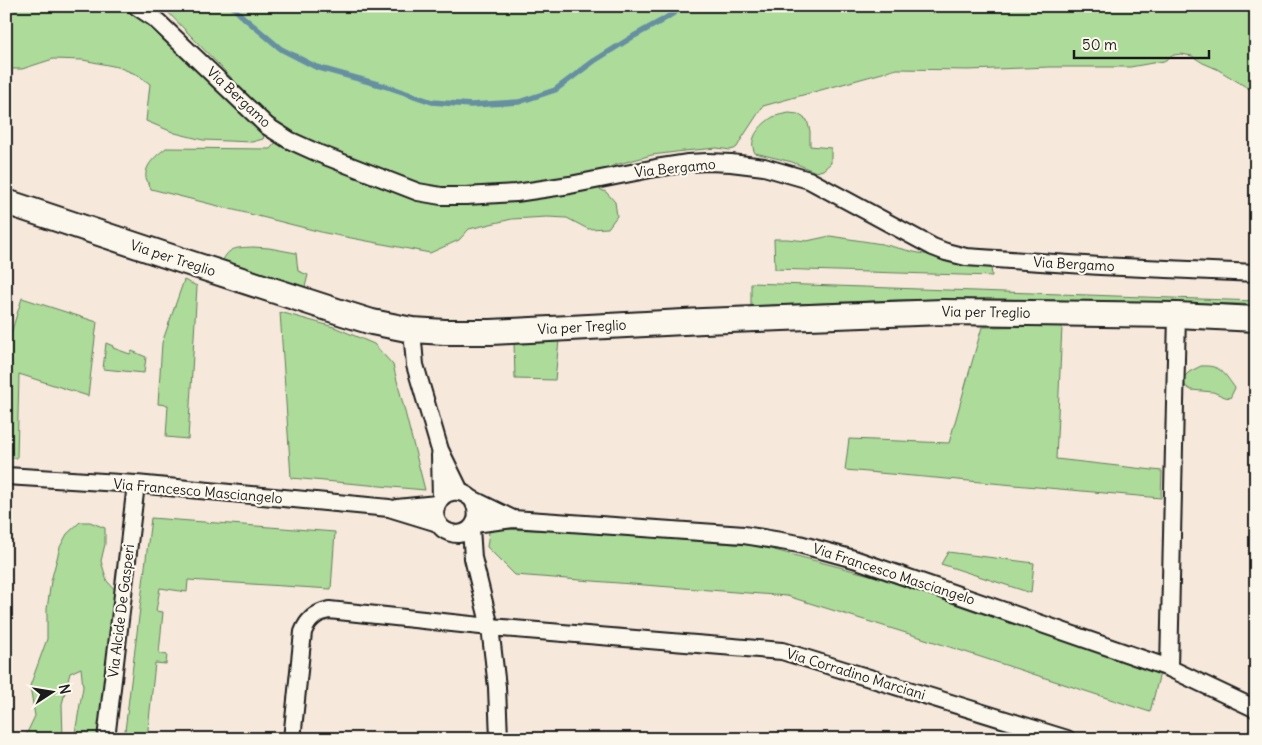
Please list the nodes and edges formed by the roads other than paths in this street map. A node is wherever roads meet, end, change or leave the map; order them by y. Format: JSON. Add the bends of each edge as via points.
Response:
{"nodes":[{"id":1,"x":136,"y":6,"type":"edge"},
{"id":2,"x":6,"y":202,"type":"edge"},
{"id":3,"x":1256,"y":273,"type":"edge"},
{"id":4,"x":1177,"y":314,"type":"junction"},
{"id":5,"x":1256,"y":319,"type":"edge"},
{"id":6,"x":412,"y":330,"type":"junction"},
{"id":7,"x":440,"y":450,"type":"junction"},
{"id":8,"x":6,"y":476,"type":"edge"},
{"id":9,"x":136,"y":484,"type":"junction"},
{"id":10,"x":466,"y":495,"type":"junction"},
{"id":11,"x":439,"y":501,"type":"junction"},
{"id":12,"x":389,"y":508,"type":"junction"},
{"id":13,"x":513,"y":519,"type":"junction"},
{"id":14,"x":473,"y":526,"type":"junction"},
{"id":15,"x":442,"y":527,"type":"junction"},
{"id":16,"x":473,"y":558,"type":"junction"},
{"id":17,"x":490,"y":628,"type":"junction"},
{"id":18,"x":1169,"y":668,"type":"junction"},
{"id":19,"x":1256,"y":709,"type":"edge"},
{"id":20,"x":106,"y":739,"type":"edge"},
{"id":21,"x":292,"y":739,"type":"edge"},
{"id":22,"x":499,"y":739,"type":"edge"},
{"id":23,"x":1067,"y":739,"type":"edge"}],
"edges":[{"from":1,"to":3,"type":"street","name":"Via Bergamo","via":[[154,18],[267,126],[320,154],[418,192],[441,196],[516,193],[656,168],[708,162],[731,163],[764,167],[810,180],[933,247],[966,257]]},
{"from":2,"to":6,"type":"main road","name":"Via per Treglio","via":[[343,313]]},
{"from":4,"to":5,"type":"main road","name":"Via per Treglio"},
{"from":4,"to":6,"type":"main road","name":"Via per Treglio","via":[[943,312],[491,332]]},
{"from":4,"to":18,"type":"street"},
{"from":6,"to":7,"type":"street","via":[[414,365]]},
{"from":7,"to":10,"type":"street"},
{"from":7,"to":11,"type":"street"},
{"from":8,"to":9,"type":"street","name":"Via Francesco Masciangelo"},
{"from":9,"to":12,"type":"street","name":"Via Francesco Masciangelo"},
{"from":9,"to":20,"type":"street","name":"Via Alcide De Gasperi"},
{"from":10,"to":11,"type":"street","via":[[453,491]]},
{"from":10,"to":13,"type":"street","name":"Via Francesco Masciangelo"},
{"from":10,"to":14,"type":"street","via":[[476,504],[478,511]]},
{"from":11,"to":12,"type":"street","name":"Via Francesco Masciangelo"},
{"from":11,"to":15,"type":"street","via":[[435,516]]},
{"from":12,"to":15,"type":"street","name":"Via Francesco Masciangelo"},
{"from":13,"to":14,"type":"street","name":"Via Francesco Masciangelo"},
{"from":13,"to":18,"type":"street","name":"Via Francesco Masciangelo","via":[[744,535],[799,544],[854,559]]},
{"from":14,"to":15,"type":"street","via":[[460,534]]},
{"from":14,"to":16,"type":"street"},
{"from":15,"to":16,"type":"street"},
{"from":16,"to":17,"type":"street"},
{"from":17,"to":21,"type":"street","name":"Via Corradino Marciani","via":[[339,610],[321,612],[306,624],[303,632]]},
{"from":17,"to":22,"type":"street"},
{"from":17,"to":23,"type":"street","name":"Via Corradino Marciani","via":[[782,651]]},
{"from":18,"to":19,"type":"street","name":"Via Francesco Masciangelo"}]}
